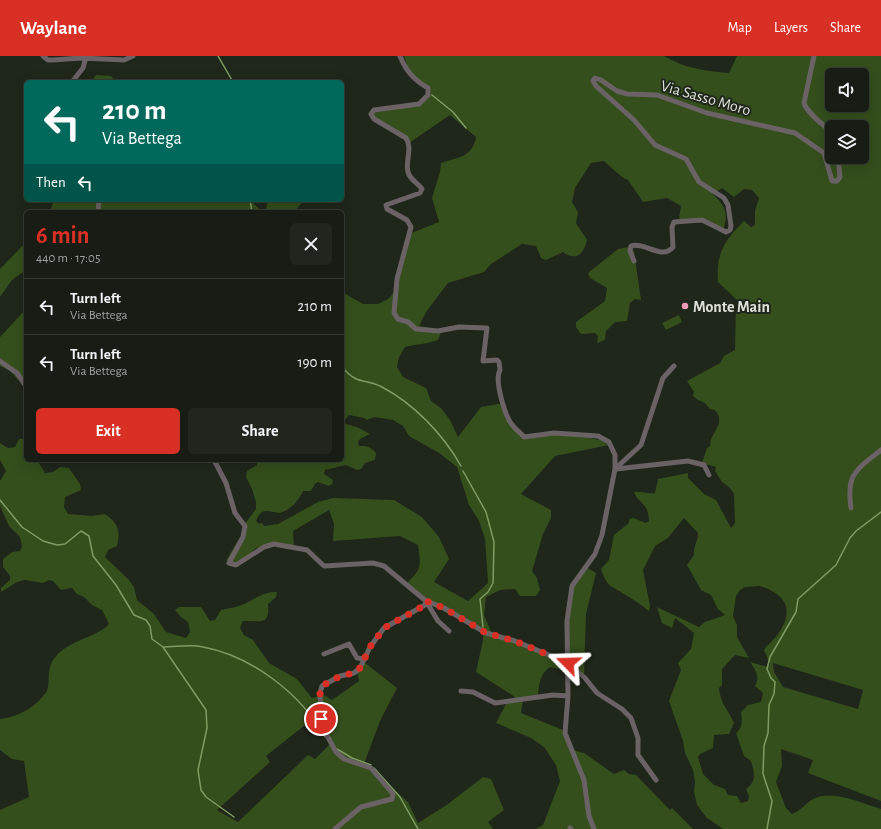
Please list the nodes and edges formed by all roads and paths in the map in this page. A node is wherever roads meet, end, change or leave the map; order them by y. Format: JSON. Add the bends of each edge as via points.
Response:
{"nodes":[{"id":1,"x":43,"y":56,"type":"edge"},
{"id":2,"x":133,"y":56,"type":"edge"},
{"id":3,"x":400,"y":56,"type":"edge"},
{"id":4,"x":814,"y":56,"type":"edge"},
{"id":5,"x":86,"y":57,"type":"edge"},
{"id":6,"x":74,"y":80,"type":"edge"},
{"id":7,"x":825,"y":125,"type":"edge"},
{"id":8,"x":825,"y":156,"type":"edge"},
{"id":9,"x":827,"y":164,"type":"edge"},
{"id":10,"x":839,"y":164,"type":"edge"},
{"id":11,"x":634,"y":261,"type":"dead end"},
{"id":12,"x":0,"y":361,"type":"edge"},
{"id":13,"x":674,"y":366,"type":"dead end"},
{"id":14,"x":24,"y":383,"type":"edge"},
{"id":15,"x":881,"y":450,"type":"edge"},
{"id":16,"x":215,"y":462,"type":"edge"},
{"id":17,"x":615,"y":469,"type":"junction"},
{"id":18,"x":709,"y":475,"type":"dead end"},
{"id":19,"x":851,"y":508,"type":"dead end"},
{"id":20,"x":426,"y":601,"type":"junction"},
{"id":21,"x":448,"y":631,"type":"dead end"},
{"id":22,"x":324,"y":654,"type":"dead end"},
{"id":23,"x":365,"y":659,"type":"junction"},
{"id":24,"x":568,"y":663,"type":"junction"},
{"id":25,"x":461,"y":691,"type":"dead end"},
{"id":26,"x":568,"y":696,"type":"junction"},
{"id":27,"x":656,"y":780,"type":"dead end"},
{"id":28,"x":335,"y":829,"type":"edge"},
{"id":29,"x":594,"y":829,"type":"edge"}],
"edges":[{"from":1,"to":5,"type":"street","via":[[48,60]]},
{"from":2,"to":5,"type":"street","via":[[124,60]]},
{"from":3,"to":17,"type":"street","via":[[409,74],[428,88],[428,95],[419,104],[374,110],[371,114],[374,119],[409,142],[408,171],[422,190],[386,205],[387,209],[407,220],[411,227],[398,278],[394,313],[398,319],[408,322],[416,329],[438,331],[459,327],[487,328],[483,361],[499,362],[498,386],[504,408],[513,426],[524,437],[554,433],[598,436],[609,442],[615,455]]},
{"from":4,"to":7,"type":"street","via":[[804,103],[806,109]]},
{"from":5,"to":6,"type":"street","via":[[83,68]]},
{"from":8,"to":11,"type":"street","name":"Via Sasso Moro","via":[[824,153],[795,133],[707,113],[657,95],[627,94],[595,78],[593,81],[596,86],[634,120],[655,145],[686,159],[699,182],[724,198],[728,205],[730,230],[726,232],[702,220],[674,222],[671,250],[661,252],[636,244],[631,246],[630,251]]},
{"from":9,"to":10,"type":"street","name":"Via Sasso Moro","via":[[832,181],[838,181],[840,177]]},
{"from":12,"to":14,"type":"street","via":[[17,373]]},
{"from":13,"to":17,"type":"street","via":[[664,378],[641,445]]},
{"from":15,"to":19,"type":"street","via":[[853,475],[849,493]]},
{"from":16,"to":20,"type":"street","via":[[226,484],[235,513],[245,526],[243,537],[229,563],[236,565],[264,547],[274,544],[290,546],[307,550],[324,566],[373,563],[384,566]]},
{"from":17,"to":18,"type":"street","via":[[688,461],[704,465]]},
{"from":17,"to":24,"type":"street","via":[[602,535],[595,554],[572,586],[567,621]]},
{"from":20,"to":21,"type":"street","via":[[438,621]]},
{"from":20,"to":23,"type":"street","via":[[425,605],[384,628],[370,647]]},
{"from":20,"to":24,"type":"street","via":[[444,608],[486,633],[515,641]]},
{"from":22,"to":23,"type":"street","via":[[349,644],[357,658]]},
{"from":23,"to":28,"type":"street","via":[[354,673],[340,676],[322,686],[322,726],[336,752],[344,759],[371,768],[393,794],[392,799],[361,807]]},
{"from":24,"to":26,"type":"street"},
{"from":24,"to":27,"type":"street","via":[[597,693],[631,718],[638,738],[638,755]]},
{"from":25,"to":26,"type":"street","via":[[473,692],[495,703],[553,695]]},
{"from":26,"to":29,"type":"street","via":[[565,733],[584,780],[589,816]]}]}
